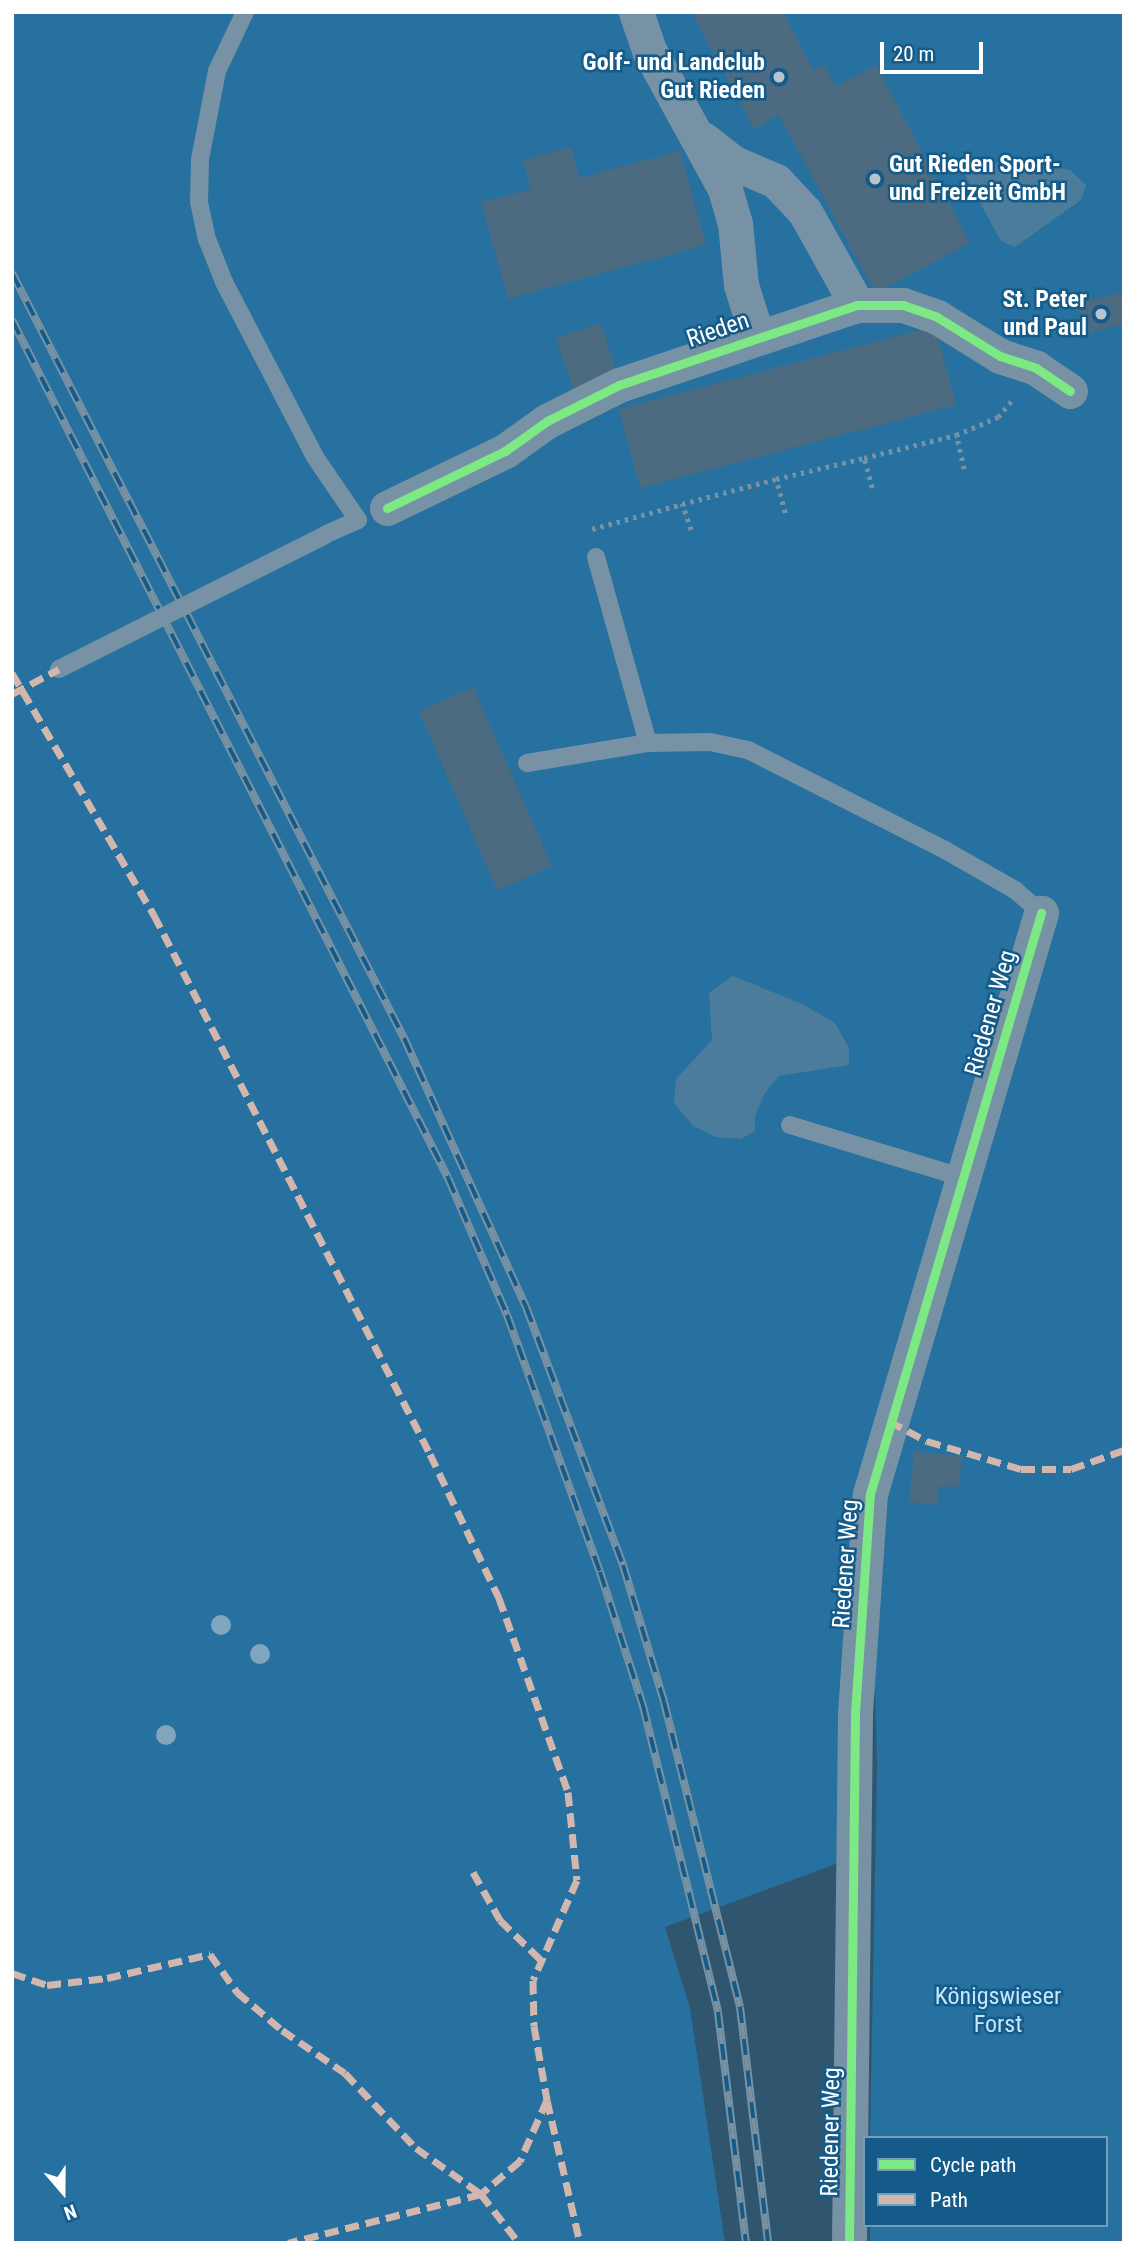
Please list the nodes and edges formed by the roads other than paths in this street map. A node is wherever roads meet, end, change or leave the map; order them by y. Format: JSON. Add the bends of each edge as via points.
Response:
{"nodes":[{"id":1,"x":245,"y":12,"type":"edge"},
{"id":2,"x":636,"y":12,"type":"edge"},
{"id":3,"x":688,"y":126,"type":"junction"},
{"id":4,"x":857,"y":305,"type":"junction"},
{"id":5,"x":757,"y":336,"type":"junction"},
{"id":6,"x":1070,"y":391,"type":"dead end"},
{"id":7,"x":373,"y":514,"type":"junction"},
{"id":8,"x":596,"y":557,"type":"road end"},
{"id":9,"x":59,"y":669,"type":"dead end"},
{"id":10,"x":648,"y":743,"type":"junction"},
{"id":11,"x":527,"y":763,"type":"dead end"},
{"id":12,"x":1041,"y":913,"type":"joint"},
{"id":13,"x":790,"y":1125,"type":"dead end"},
{"id":14,"x":964,"y":1178,"type":"junction"},
{"id":15,"x":849,"y":2243,"type":"edge"}],
"edges":[{"from":1,"to":7,"type":"lane","via":[[217,71],[207,113],[199,202],[207,239],[224,282],[314,457]]},
{"from":2,"to":3,"type":"street","name":"Rieden","via":[[649,50]]},
{"from":3,"to":4,"type":"street","via":[[716,152],[776,181],[805,212]]},
{"from":3,"to":5,"type":"street","name":"Rieden","via":[[725,189],[735,223],[741,285]]},
{"from":4,"to":5,"type":"street","name":"Rieden"},
{"from":4,"to":6,"type":"street","name":"Rieden","via":[[903,305],[937,317],[1000,356],[1036,368]]},
{"from":5,"to":7,"type":"street","name":"Rieden","via":[[619,385],[547,421],[505,452]]},
{"from":7,"to":9,"type":"lane","bridge":true},
{"from":8,"to":10,"type":"lane"},
{"from":10,"to":11,"type":"lane"},
{"from":10,"to":12,"type":"lane","via":[[710,742],[748,750],[945,850],[1015,890]]},
{"from":12,"to":14,"type":"street","name":"Riedener Weg"},
{"from":13,"to":14,"type":"lane"},
{"from":14,"to":15,"type":"street","name":"Riedener Weg","via":[[870,1494],[855,1713]]}]}
